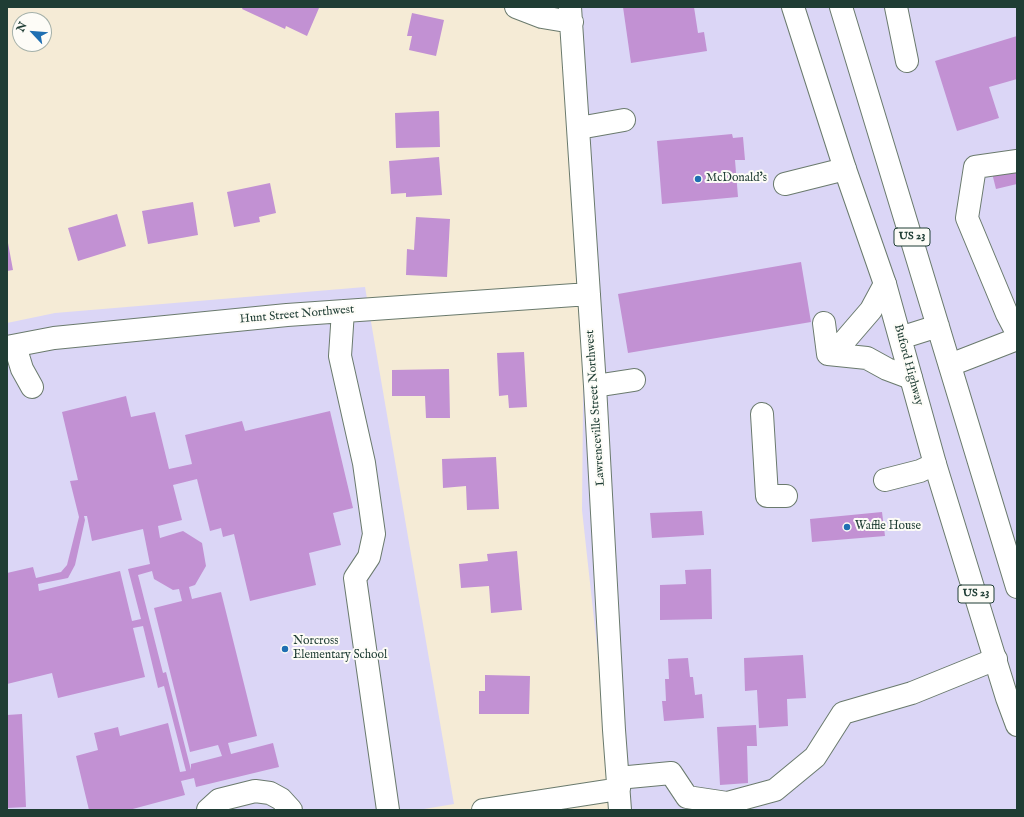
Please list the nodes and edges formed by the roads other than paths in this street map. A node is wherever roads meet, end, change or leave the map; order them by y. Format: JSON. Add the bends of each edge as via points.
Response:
{"nodes":[{"id":1,"x":516,"y":7,"type":"edge"},
{"id":2,"x":793,"y":7,"type":"edge"},
{"id":3,"x":841,"y":7,"type":"edge"},
{"id":4,"x":896,"y":7,"type":"edge"},
{"id":5,"x":571,"y":14,"type":"edge"},
{"id":6,"x":907,"y":61,"type":"dead end"},
{"id":7,"x":624,"y":120,"type":"dead end"},
{"id":8,"x":579,"y":128,"type":"junction"},
{"id":9,"x":1017,"y":161,"type":"edge"},
{"id":10,"x":845,"y":169,"type":"junction"},
{"id":11,"x":785,"y":184,"type":"dead end"},
{"id":12,"x":885,"y":284,"type":"junction"},
{"id":13,"x":589,"y":294,"type":"junction"},
{"id":14,"x":343,"y":311,"type":"junction"},
{"id":15,"x":824,"y":323,"type":"dead end"},
{"id":16,"x":938,"y":326,"type":"junction"},
{"id":17,"x":1017,"y":333,"type":"edge"},
{"id":18,"x":900,"y":338,"type":"junction"},
{"id":19,"x":1017,"y":339,"type":"edge"},
{"id":20,"x":11,"y":346,"type":"edge"},
{"id":21,"x":828,"y":354,"type":"junction"},
{"id":22,"x":950,"y":365,"type":"junction"},
{"id":23,"x":912,"y":378,"type":"junction"},
{"id":24,"x":634,"y":380,"type":"dead end"},
{"id":25,"x":596,"y":386,"type":"junction"},
{"id":26,"x":32,"y":387,"type":"dead end"},
{"id":27,"x":762,"y":414,"type":"dead end"},
{"id":28,"x":935,"y":464,"type":"junction"},
{"id":29,"x":885,"y":480,"type":"dead end"},
{"id":30,"x":786,"y":496,"type":"dead end"},
{"id":31,"x":1017,"y":587,"type":"edge"},
{"id":32,"x":996,"y":659,"type":"junction"},
{"id":33,"x":1017,"y":725,"type":"edge"},
{"id":34,"x":619,"y":792,"type":"edge"},
{"id":35,"x":208,"y":810,"type":"edge"},
{"id":36,"x":291,"y":810,"type":"edge"},
{"id":37,"x":388,"y":810,"type":"edge"},
{"id":38,"x":483,"y":810,"type":"edge"}],
"edges":[{"from":1,"to":5,"type":"street","via":[[542,17]]},
{"from":2,"to":10,"type":"street","name":"Buford Highway","number":"US 23"},
{"from":3,"to":16,"type":"street","number":"US 23"},
{"from":4,"to":6,"type":"street"},
{"from":5,"to":8,"type":"street","name":"Lawrenceville Street Northwest"},
{"from":7,"to":8,"type":"street"},
{"from":8,"to":13,"type":"street","name":"Lawrenceville Street Northwest"},
{"from":9,"to":17,"type":"street","via":[[975,167],[967,218]]},
{"from":10,"to":11,"type":"street"},
{"from":10,"to":12,"type":"street","name":"Buford Highway","number":"US 23"},
{"from":12,"to":18,"type":"street","name":"Buford Highway","number":"US 23"},
{"from":12,"to":21,"type":"street","via":[[871,310],[840,346]]},
{"from":13,"to":14,"type":"street","name":"Hunt Street Northwest"},
{"from":13,"to":25,"type":"street","name":"Lawrenceville Street Northwest"},
{"from":14,"to":20,"type":"street","name":"Hunt Street Northwest","via":[[54,338]]},
{"from":14,"to":37,"type":"street","via":[[340,356],[364,463],[374,534],[369,557],[355,578]]},
{"from":15,"to":21,"type":"street"},
{"from":16,"to":18,"type":"street"},
{"from":16,"to":22,"type":"street","number":"US 23"},
{"from":18,"to":23,"type":"street","name":"Buford Highway","number":"US 23"},
{"from":19,"to":22,"type":"street"},
{"from":20,"to":26,"type":"street"},
{"from":21,"to":23,"type":"street","via":[[867,358]]},
{"from":22,"to":31,"type":"street","number":"US 23"},
{"from":23,"to":28,"type":"street","name":"Buford Highway","number":"US 23"},
{"from":24,"to":25,"type":"street"},
{"from":25,"to":34,"type":"street","name":"Lawrenceville Street Northwest"},
{"from":27,"to":30,"type":"street","via":[[767,496]]},
{"from":28,"to":29,"type":"street","via":[[920,471]]},
{"from":28,"to":32,"type":"street","name":"Buford Highway","number":"US 23"},
{"from":32,"to":33,"type":"street","name":"Buford Highway","number":"US 23"},
{"from":32,"to":34,"type":"street","via":[[912,693],[843,713],[815,757],[775,790],[727,803],[687,797],[671,773]]},
{"from":34,"to":38,"type":"street"},
{"from":35,"to":36,"type":"street","via":[[219,800],[255,790],[270,793],[281,799]]}]}
